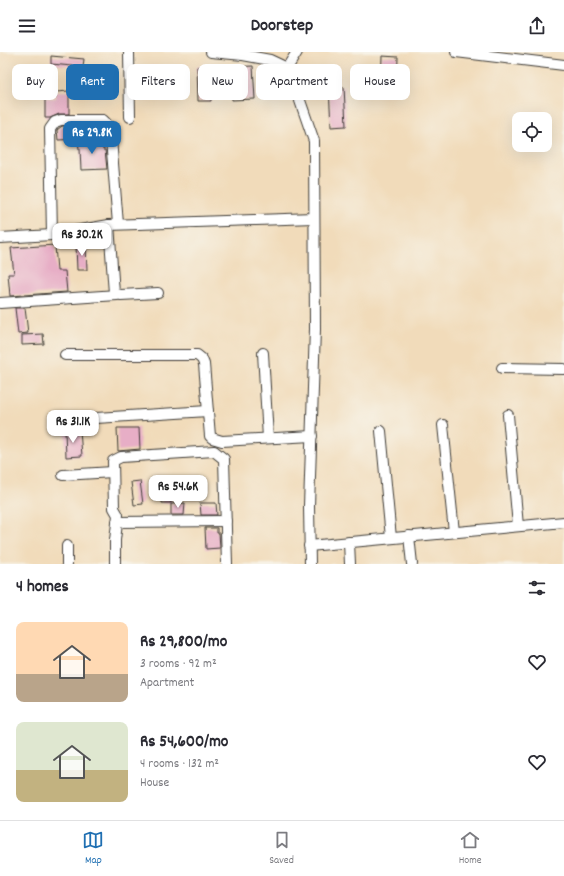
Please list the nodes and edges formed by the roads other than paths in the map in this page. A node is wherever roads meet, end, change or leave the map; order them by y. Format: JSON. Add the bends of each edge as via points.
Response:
{"nodes":[{"id":1,"x":129,"y":52,"type":"edge"},
{"id":2,"x":211,"y":52,"type":"edge"},
{"id":3,"x":297,"y":52,"type":"edge"},
{"id":4,"x":456,"y":52,"type":"edge"},
{"id":5,"x":243,"y":53,"type":"edge"},
{"id":6,"x":278,"y":64,"type":"edge"},
{"id":7,"x":290,"y":64,"type":"edge"},
{"id":8,"x":564,"y":65,"type":"edge"},
{"id":9,"x":300,"y":100,"type":"edge"},
{"id":10,"x":130,"y":117,"type":"dead end"},
{"id":11,"x":314,"y":218,"type":"junction"},
{"id":12,"x":114,"y":224,"type":"junction"},
{"id":13,"x":52,"y":235,"type":"junction"},
{"id":14,"x":0,"y":238,"type":"edge"},
{"id":15,"x":158,"y":293,"type":"dead end"},
{"id":16,"x":117,"y":295,"type":"junction"},
{"id":17,"x":0,"y":303,"type":"edge"},
{"id":18,"x":263,"y":354,"type":"dead end"},
{"id":19,"x":65,"y":355,"type":"dead end"},
{"id":20,"x":502,"y":368,"type":"dead end"},
{"id":21,"x":564,"y":369,"type":"edge"},
{"id":22,"x":208,"y":411,"type":"junction"},
{"id":23,"x":508,"y":415,"type":"dead end"},
{"id":24,"x":64,"y":420,"type":"dead end"},
{"id":25,"x":443,"y":425,"type":"dead end"},
{"id":26,"x":381,"y":431,"type":"dead end"},
{"id":27,"x":312,"y":436,"type":"junction"},
{"id":28,"x":268,"y":438,"type":"junction"},
{"id":29,"x":113,"y":472,"type":"junction"},
{"id":30,"x":63,"y":475,"type":"dead end"},
{"id":31,"x":226,"y":521,"type":"junction"},
{"id":32,"x":117,"y":522,"type":"junction"},
{"id":33,"x":564,"y":522,"type":"edge"},
{"id":34,"x":518,"y":526,"type":"junction"},
{"id":35,"x":454,"y":532,"type":"junction"},
{"id":36,"x":410,"y":536,"type":"junction"},
{"id":37,"x":391,"y":538,"type":"junction"},
{"id":38,"x":349,"y":542,"type":"junction"},
{"id":39,"x":67,"y":546,"type":"dead end"},
{"id":40,"x":309,"y":546,"type":"junction"},
{"id":41,"x":67,"y":564,"type":"edge"},
{"id":42,"x":115,"y":564,"type":"edge"},
{"id":43,"x":227,"y":564,"type":"edge"},
{"id":44,"x":310,"y":564,"type":"edge"},
{"id":45,"x":350,"y":564,"type":"edge"},
{"id":46,"x":412,"y":564,"type":"edge"}],
"edges":[{"from":1,"to":10,"type":"street"},
{"from":2,"to":5,"type":"street"},
{"from":3,"to":7,"type":"street"},
{"from":4,"to":8,"type":"street"},
{"from":5,"to":6,"type":"street"},
{"from":9,"to":11,"type":"street","via":[[314,142]]},
{"from":11,"to":12,"type":"street"},
{"from":11,"to":27,"type":"street","via":[[315,329]]},
{"from":12,"to":13,"type":"street"},
{"from":12,"to":13,"type":"street","via":[[110,127],[103,120],[61,120],[55,122],[50,129]]},
{"from":12,"to":16,"type":"street","via":[[113,289]]},
{"from":13,"to":14,"type":"street"},
{"from":15,"to":16,"type":"street"},
{"from":16,"to":17,"type":"street"},
{"from":18,"to":28,"type":"street"},
{"from":19,"to":22,"type":"street","via":[[197,355],[204,364]]},
{"from":20,"to":21,"type":"street"},
{"from":22,"to":24,"type":"street"},
{"from":22,"to":28,"type":"street","via":[[210,436],[216,440]]},
{"from":23,"to":34,"type":"street"},
{"from":25,"to":35,"type":"street"},
{"from":26,"to":37,"type":"street"},
{"from":27,"to":28,"type":"street"},
{"from":27,"to":40,"type":"street"},
{"from":29,"to":30,"type":"street"},
{"from":29,"to":31,"type":"street","via":[[113,461],[121,458],[214,451],[224,459]]},
{"from":29,"to":32,"type":"street"},
{"from":31,"to":32,"type":"street"},
{"from":31,"to":43,"type":"street"},
{"from":32,"to":42,"type":"street"},
{"from":33,"to":34,"type":"street"},
{"from":34,"to":35,"type":"street"},
{"from":35,"to":36,"type":"street"},
{"from":36,"to":37,"type":"street"},
{"from":36,"to":46,"type":"street"},
{"from":37,"to":38,"type":"street"},
{"from":38,"to":40,"type":"street"},
{"from":38,"to":45,"type":"street"},
{"from":39,"to":41,"type":"street"},
{"from":40,"to":44,"type":"street"}]}
